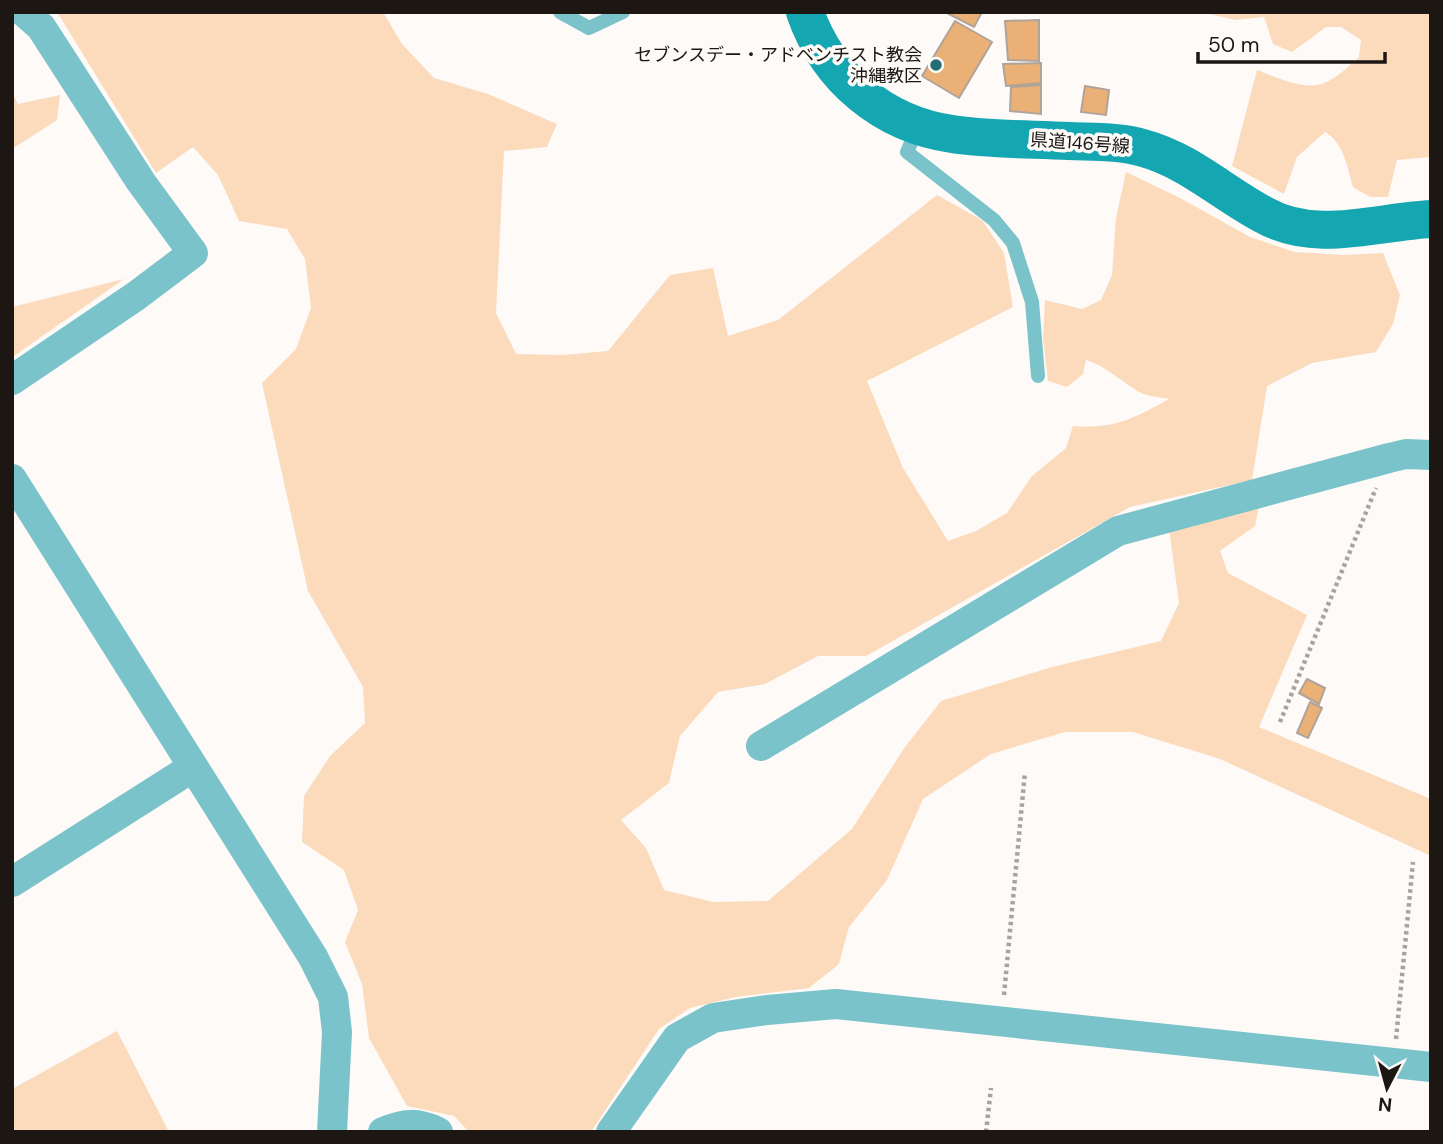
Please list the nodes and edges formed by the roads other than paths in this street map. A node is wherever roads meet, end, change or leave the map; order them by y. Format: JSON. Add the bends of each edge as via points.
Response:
{"nodes":[{"id":1,"x":24,"y":12,"type":"edge"},
{"id":2,"x":560,"y":12,"type":"edge"},
{"id":3,"x":623,"y":12,"type":"edge"},
{"id":4,"x":804,"y":12,"type":"edge"},
{"id":5,"x":919,"y":126,"type":"junction"},
{"id":6,"x":1431,"y":219,"type":"edge"},
{"id":7,"x":1038,"y":376,"type":"dead end"},
{"id":8,"x":12,"y":380,"type":"edge"},
{"id":9,"x":1431,"y":455,"type":"edge"},
{"id":10,"x":12,"y":479,"type":"edge"},
{"id":11,"x":761,"y":746,"type":"dead end"},
{"id":12,"x":193,"y":767,"type":"junction"},
{"id":13,"x":12,"y":882,"type":"edge"},
{"id":14,"x":1431,"y":1067,"type":"edge"},
{"id":15,"x":332,"y":1132,"type":"edge"},
{"id":16,"x":383,"y":1132,"type":"edge"},
{"id":17,"x":438,"y":1132,"type":"edge"},
{"id":18,"x":611,"y":1132,"type":"edge"}],
"edges":[{"from":1,"to":8,"type":"street","via":[[41,27],[193,253]]},
{"from":2,"to":3,"type":"lane","via":[[589,28]]},
{"from":4,"to":5,"type":"main road","name":"県道146号線","via":[[833,67],[855,90],[884,111]]},
{"from":5,"to":6,"type":"main road","name":"県道146号線","via":[[952,134],[1143,148],[1177,162],[1265,216],[1296,227],[1328,231]]},
{"from":5,"to":7,"type":"lane","via":[[908,152],[993,220],[1013,243],[1032,302]]},
{"from":9,"to":11,"type":"street","via":[[1388,458],[1118,531]]},
{"from":10,"to":12,"type":"street"},
{"from":12,"to":13,"type":"street"},
{"from":12,"to":15,"type":"street","via":[[313,957],[333,997],[337,1032]]},
{"from":14,"to":18,"type":"street","via":[[836,1004],[713,1018],[677,1038]]},
{"from":16,"to":17,"type":"street","via":[[400,1124]]}]}
